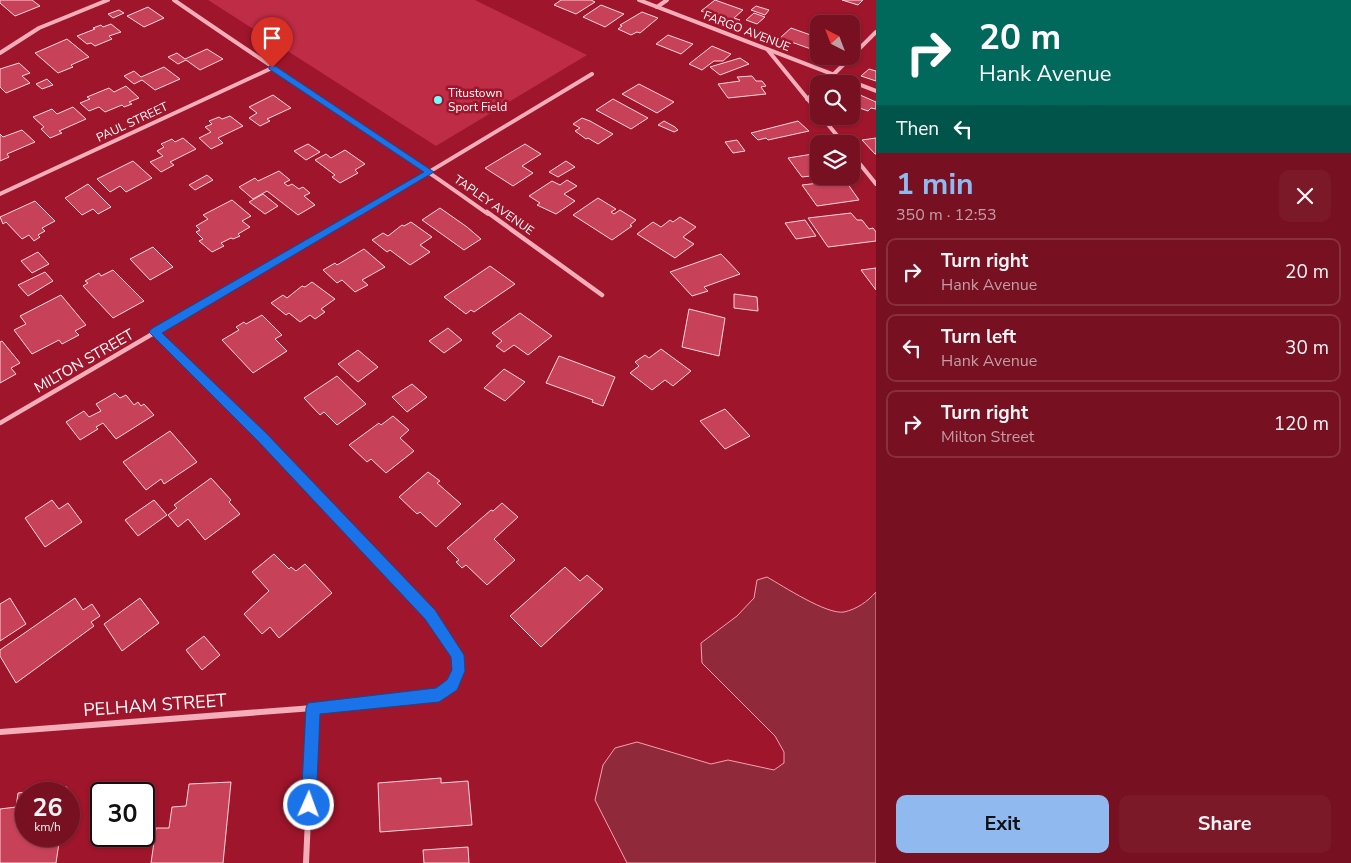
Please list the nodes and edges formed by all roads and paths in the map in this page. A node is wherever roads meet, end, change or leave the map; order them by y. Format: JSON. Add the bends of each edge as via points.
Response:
{"nodes":[{"id":1,"x":108,"y":0,"type":"edge"},
{"id":2,"x":174,"y":0,"type":"edge"},
{"id":3,"x":639,"y":0,"type":"edge"},
{"id":4,"x":667,"y":0,"type":"edge"},
{"id":5,"x":657,"y":7,"type":"junction"},
{"id":6,"x":876,"y":32,"type":"edge"},
{"id":7,"x":767,"y":49,"type":"junction"},
{"id":8,"x":0,"y":53,"type":"edge"},
{"id":9,"x":272,"y":68,"type":"junction"},
{"id":10,"x":592,"y":74,"type":"dead end"},
{"id":11,"x":834,"y":75,"type":"joint"},
{"id":12,"x":860,"y":85,"type":"edge"},
{"id":13,"x":876,"y":91,"type":"edge"},
{"id":14,"x":808,"y":99,"type":"joint"},
{"id":15,"x":810,"y":102,"type":"edge"},
{"id":16,"x":829,"y":125,"type":"edge"},
{"id":17,"x":837,"y":135,"type":"edge"},
{"id":18,"x":860,"y":164,"type":"edge"},
{"id":19,"x":430,"y":172,"type":"junction"},
{"id":20,"x":876,"y":184,"type":"edge"},
{"id":21,"x":0,"y":194,"type":"edge"},
{"id":22,"x":602,"y":295,"type":"dead end"},
{"id":23,"x":155,"y":332,"type":"junction"},
{"id":24,"x":0,"y":423,"type":"edge"},
{"id":25,"x":313,"y":708,"type":"junction"},
{"id":26,"x":0,"y":732,"type":"edge"},
{"id":27,"x":306,"y":863,"type":"edge"}],
"edges":[{"from":1,"to":8,"type":"street","via":[[39,28]]},
{"from":2,"to":9,"type":"street","name":"TAPLEY AVENUE"},
{"from":3,"to":5,"type":"street","name":"FARGO AVENUE"},
{"from":4,"to":5,"type":"street"},
{"from":5,"to":7,"type":"street","name":"FARGO AVENUE"},
{"from":6,"to":11,"type":"street"},
{"from":7,"to":11,"type":"street","name":"FARGO AVENUE"},
{"from":7,"to":14,"type":"street"},
{"from":9,"to":19,"type":"street","name":"TAPLEY AVENUE"},
{"from":9,"to":21,"type":"street","name":"PAUL STREET"},
{"from":10,"to":19,"type":"street","name":"MILTON STREET"},
{"from":12,"to":13,"type":"street","name":"FARGO AVENUE"},
{"from":14,"to":15,"type":"street"},
{"from":16,"to":17,"type":"street"},
{"from":18,"to":20,"type":"street"},
{"from":19,"to":22,"type":"street","name":"TAPLEY AVENUE"},
{"from":19,"to":23,"type":"street","name":"MILTON STREET"},
{"from":23,"to":24,"type":"street","name":"MILTON STREET"},
{"from":23,"to":25,"type":"street","name":"PELHAM STREET","via":[[262,438],[430,615],[457,655],[458,671],[452,685],[439,695]]},
{"from":25,"to":26,"type":"street","name":"PELHAM STREET"},
{"from":25,"to":27,"type":"street"}]}
